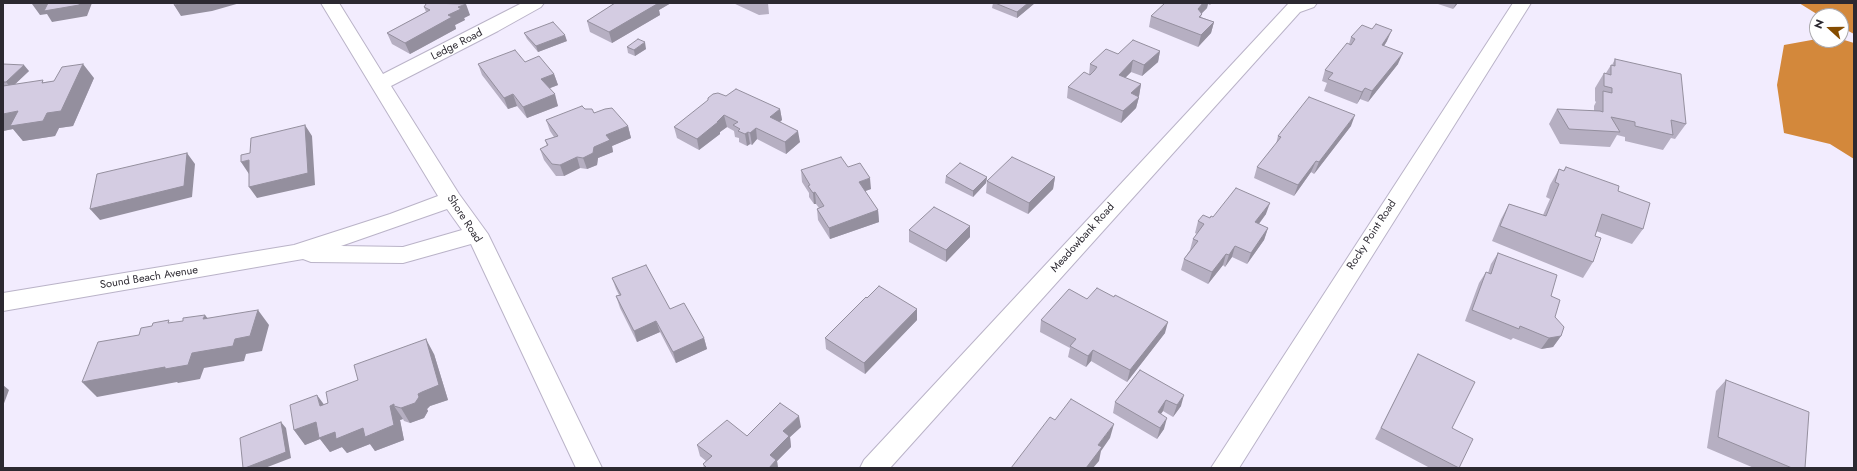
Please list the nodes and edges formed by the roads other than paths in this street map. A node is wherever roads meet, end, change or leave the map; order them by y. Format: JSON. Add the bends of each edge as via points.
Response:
{"nodes":[{"id":1,"x":330,"y":3,"type":"edge"},
{"id":2,"x":535,"y":3,"type":"edge"},
{"id":3,"x":1522,"y":3,"type":"edge"},
{"id":4,"x":1298,"y":5,"type":"edge"},
{"id":5,"x":379,"y":84,"type":"junction"},
{"id":6,"x":451,"y":199,"type":"junction"},
{"id":7,"x":476,"y":234,"type":"junction"},
{"id":8,"x":295,"y":253,"type":"junction"},
{"id":9,"x":3,"y":302,"type":"edge"},
{"id":10,"x":589,"y":468,"type":"edge"},
{"id":11,"x":873,"y":468,"type":"edge"},
{"id":12,"x":1224,"y":468,"type":"edge"}],
"edges":[{"from":1,"to":5,"type":"street","name":"Shore Road"},
{"from":2,"to":5,"type":"street","name":"Ledge Road"},
{"from":3,"to":12,"type":"street","name":"Rocky Point Road"},
{"from":4,"to":11,"type":"street","name":"Meadowbank Road"},
{"from":5,"to":6,"type":"street","name":"Shore Road"},
{"from":6,"to":7,"type":"street","name":"Shore Road"},
{"from":6,"to":8,"type":"street","name":"Sound Beach Avenue"},
{"from":7,"to":8,"type":"street","name":"Sound Beach Avenue","via":[[403,255]]},
{"from":7,"to":10,"type":"street","name":"Shore Road"},
{"from":8,"to":9,"type":"street","name":"Sound Beach Avenue"}]}
